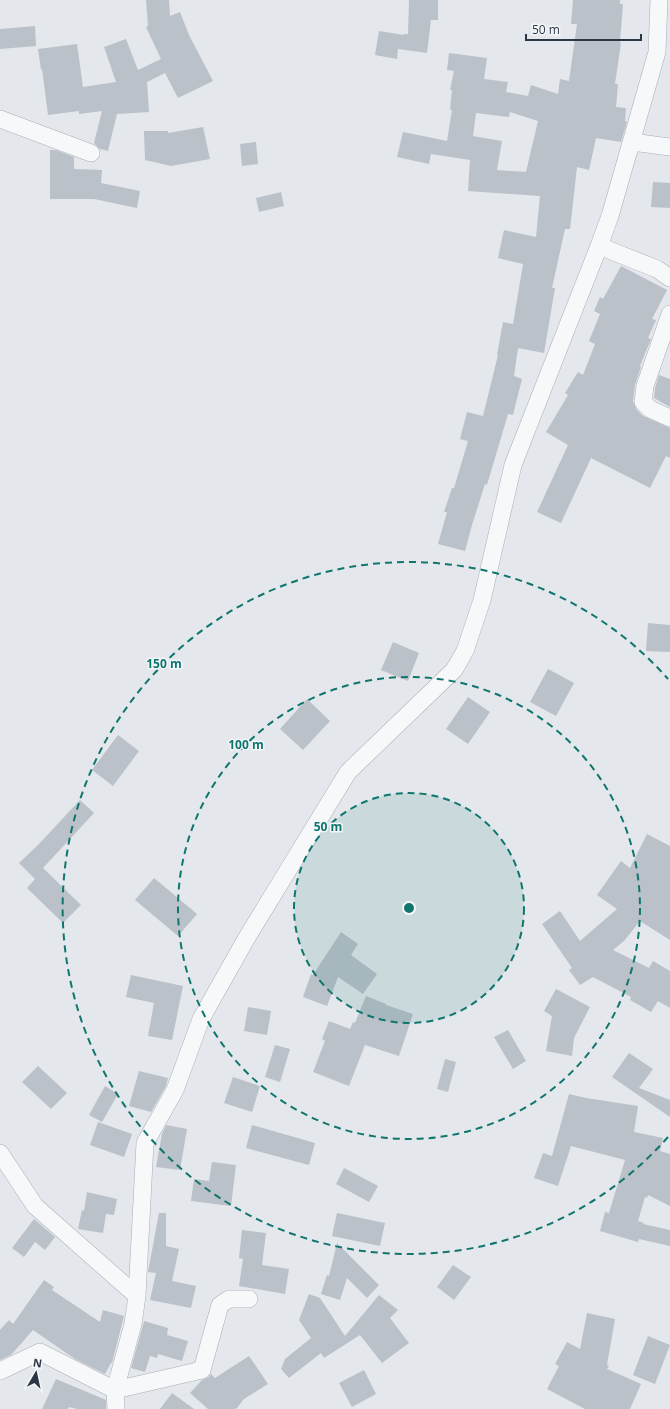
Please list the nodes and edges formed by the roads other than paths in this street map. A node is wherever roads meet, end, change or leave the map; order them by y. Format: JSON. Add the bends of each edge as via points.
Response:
{"nodes":[{"id":1,"x":659,"y":0,"type":"edge"},
{"id":2,"x":0,"y":119,"type":"edge"},
{"id":3,"x":632,"y":142,"type":"junction"},
{"id":4,"x":670,"y":147,"type":"edge"},
{"id":5,"x":91,"y":153,"type":"dead end"},
{"id":6,"x":599,"y":246,"type":"junction"},
{"id":7,"x":670,"y":278,"type":"edge"},
{"id":8,"x":670,"y":314,"type":"edge"},
{"id":9,"x":670,"y":418,"type":"edge"},
{"id":10,"x":0,"y":1153,"type":"edge"},
{"id":11,"x":137,"y":1296,"type":"junction"},
{"id":12,"x":249,"y":1299,"type":"dead end"},
{"id":13,"x":0,"y":1371,"type":"edge"},
{"id":14,"x":115,"y":1390,"type":"junction"},
{"id":15,"x":116,"y":1409,"type":"edge"}],
"edges":[{"from":1,"to":3,"type":"street","via":[[657,52]]},
{"from":2,"to":5,"type":"street"},
{"from":3,"to":4,"type":"street"},
{"from":3,"to":6,"type":"street"},
{"from":6,"to":7,"type":"street","via":[[657,269]]},
{"from":6,"to":11,"type":"street","via":[[513,464],[482,600],[465,651],[454,670],[348,772],[246,939],[201,1019],[175,1090],[145,1143]]},
{"from":8,"to":9,"type":"street","via":[[644,386],[644,402],[650,409]]},
{"from":10,"to":11,"type":"street","via":[[35,1206]]},
{"from":11,"to":14,"type":"street","via":[[133,1324]]},
{"from":12,"to":14,"type":"street","via":[[229,1299],[220,1305],[202,1370]]},
{"from":13,"to":14,"type":"street","via":[[40,1352]]},
{"from":14,"to":15,"type":"street"}]}
